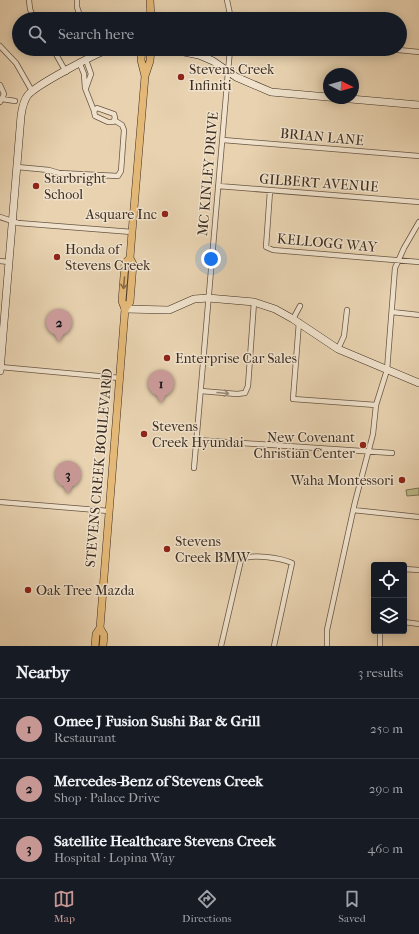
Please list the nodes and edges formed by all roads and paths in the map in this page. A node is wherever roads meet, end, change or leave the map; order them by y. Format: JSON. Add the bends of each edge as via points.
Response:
{"nodes":[{"id":1,"x":29,"y":0,"type":"edge"},
{"id":2,"x":77,"y":0,"type":"edge"},
{"id":3,"x":227,"y":0,"type":"edge"},
{"id":4,"x":31,"y":12,"type":"edge"},
{"id":5,"x":78,"y":12,"type":"edge"},
{"id":6,"x":230,"y":12,"type":"edge"},
{"id":7,"x":0,"y":46,"type":"edge"},
{"id":8,"x":407,"y":51,"type":"edge"},
{"id":9,"x":419,"y":52,"type":"edge"},
{"id":10,"x":57,"y":56,"type":"edge"},
{"id":11,"x":91,"y":56,"type":"edge"},
{"id":12,"x":141,"y":56,"type":"edge"},
{"id":13,"x":151,"y":56,"type":"edge"},
{"id":14,"x":200,"y":56,"type":"edge"},
{"id":15,"x":229,"y":56,"type":"edge"},
{"id":16,"x":83,"y":62,"type":"junction"},
{"id":17,"x":66,"y":72,"type":"junction"},
{"id":18,"x":228,"y":72,"type":"junction"},
{"id":19,"x":145,"y":76,"type":"junction"},
{"id":20,"x":0,"y":85,"type":"edge"},
{"id":21,"x":32,"y":91,"type":"junction"},
{"id":22,"x":15,"y":100,"type":"dead end"},
{"id":23,"x":1,"y":102,"type":"edge"},
{"id":24,"x":419,"y":106,"type":"edge"},
{"id":25,"x":94,"y":111,"type":"junction"},
{"id":26,"x":114,"y":120,"type":"junction"},
{"id":27,"x":223,"y":140,"type":"junction"},
{"id":28,"x":419,"y":156,"type":"edge"},
{"id":29,"x":17,"y":167,"type":"junction"},
{"id":30,"x":218,"y":186,"type":"junction"},
{"id":31,"x":270,"y":191,"type":"junction"},
{"id":32,"x":419,"y":202,"type":"edge"},
{"id":33,"x":0,"y":217,"type":"edge"},
{"id":34,"x":12,"y":221,"type":"junction"},
{"id":35,"x":419,"y":222,"type":"edge"},
{"id":36,"x":132,"y":232,"type":"junction"},
{"id":37,"x":398,"y":260,"type":"junction"},
{"id":38,"x":0,"y":261,"type":"edge"},
{"id":39,"x":9,"y":262,"type":"junction"},
{"id":40,"x":419,"y":262,"type":"edge"},
{"id":41,"x":208,"y":298,"type":"junction"},
{"id":42,"x":254,"y":302,"type":"junction"},
{"id":43,"x":300,"y":306,"type":"dead end"},
{"id":44,"x":125,"y":310,"type":"junction"},
{"id":45,"x":347,"y":310,"type":"dead end"},
{"id":46,"x":392,"y":312,"type":"junction"},
{"id":47,"x":2,"y":315,"type":"edge"},
{"id":48,"x":419,"y":315,"type":"edge"},
{"id":49,"x":296,"y":320,"type":"junction"},
{"id":50,"x":338,"y":349,"type":"junction"},
{"id":51,"x":0,"y":367,"type":"edge"},
{"id":52,"x":387,"y":370,"type":"junction"},
{"id":53,"x":0,"y":371,"type":"edge"},
{"id":54,"x":120,"y":378,"type":"junction"},
{"id":55,"x":419,"y":383,"type":"edge"},
{"id":56,"x":201,"y":391,"type":"junction"},
{"id":57,"x":376,"y":405,"type":"junction"},
{"id":58,"x":197,"y":440,"type":"junction"},
{"id":59,"x":368,"y":453,"type":"junction"},
{"id":60,"x":392,"y":453,"type":"dead end"},
{"id":61,"x":194,"y":468,"type":"dead end"},
{"id":62,"x":0,"y":502,"type":"edge"},
{"id":63,"x":353,"y":510,"type":"junction"},
{"id":64,"x":109,"y":511,"type":"junction"},
{"id":65,"x":419,"y":517,"type":"edge"},
{"id":66,"x":407,"y":569,"type":"edge"},
{"id":67,"x":419,"y":570,"type":"edge"},
{"id":68,"x":407,"y":622,"type":"edge"},
{"id":69,"x":419,"y":624,"type":"edge"},
{"id":70,"x":100,"y":628,"type":"junction"},
{"id":71,"x":380,"y":634,"type":"edge"},
{"id":72,"x":95,"y":646,"type":"edge"},
{"id":73,"x":103,"y":646,"type":"edge"},
{"id":74,"x":221,"y":646,"type":"edge"},
{"id":75,"x":274,"y":646,"type":"edge"},
{"id":76,"x":327,"y":646,"type":"edge"},
{"id":77,"x":380,"y":646,"type":"edge"}],
"edges":[{"from":1,"to":4,"type":"street"},
{"from":2,"to":5,"type":"street"},
{"from":3,"to":6,"type":"street"},
{"from":7,"to":21,"type":"street","via":[[16,63]]},
{"from":8,"to":9,"type":"street"},
{"from":10,"to":17,"type":"street"},
{"from":11,"to":16,"type":"street"},
{"from":12,"to":19,"type":"main road","name":"STEVENS CREEK BOULEVARD"},
{"from":13,"to":19,"type":"main road","name":"STEVENS CREEK BOULEVARD"},
{"from":14,"to":18,"type":"street","via":[[213,61]]},
{"from":15,"to":18,"type":"street","name":"MC KINLEY DRIVE"},
{"from":16,"to":17,"type":"street"},
{"from":16,"to":25,"type":"street","via":[[87,80],[86,90]]},
{"from":17,"to":21,"type":"street"},
{"from":18,"to":24,"type":"street","via":[[272,92]]},
{"from":18,"to":27,"type":"street","name":"MC KINLEY DRIVE"},
{"from":19,"to":36,"type":"main road","name":"STEVENS CREEK BOULEVARD"},
{"from":20,"to":23,"type":"street","via":[[4,94]]},
{"from":21,"to":29,"type":"street","via":[[22,108]]},
{"from":22,"to":23,"type":"street"},
{"from":25,"to":26,"type":"street","via":[[95,116],[108,122],[112,123]]},
{"from":25,"to":26,"type":"street","via":[[101,108],[114,114]]},
{"from":26,"to":29,"type":"street","via":[[124,130],[121,171],[118,176]]},
{"from":27,"to":28,"type":"street","name":"BRIAN LANE"},
{"from":27,"to":30,"type":"street","name":"MC KINLEY DRIVE"},
{"from":29,"to":34,"type":"street"},
{"from":30,"to":31,"type":"street","name":"GILBERT AVENUE"},
{"from":30,"to":41,"type":"street","name":"MC KINLEY DRIVE"},
{"from":31,"to":32,"type":"street","name":"GILBERT AVENUE"},
{"from":31,"to":37,"type":"street","name":"KELLOGG WAY","via":[[266,247],[273,250]]},
{"from":33,"to":34,"type":"street"},
{"from":34,"to":36,"type":"street"},
{"from":34,"to":39,"type":"street"},
{"from":35,"to":37,"type":"street"},
{"from":36,"to":44,"type":"main road","name":"STEVENS CREEK BOULEVARD","via":[[130,258],[125,263],[122,301]]},
{"from":37,"to":40,"type":"street","name":"KELLOGG WAY"},
{"from":37,"to":46,"type":"street","via":[[395,268]]},
{"from":38,"to":39,"type":"street"},
{"from":39,"to":47,"type":"street"},
{"from":41,"to":42,"type":"street"},
{"from":41,"to":44,"type":"street","via":[[194,299],[169,310]]},
{"from":41,"to":56,"type":"street","name":"MC KINLEY DRIVE"},
{"from":42,"to":49,"type":"street"},
{"from":56,"to":42,"type":"street","one_way":true,"via":[[245,393],[248,386]]},
{"from":43,"to":49,"type":"street"},
{"from":44,"to":54,"type":"main road","name":"STEVENS CREEK BOULEVARD"},
{"from":45,"to":50,"type":"street","via":[[344,336]]},
{"from":46,"to":48,"type":"street"},
{"from":46,"to":52,"type":"street"},
{"from":47,"to":51,"type":"street"},
{"from":49,"to":50,"type":"street"},
{"from":49,"to":57,"type":"street","via":[[293,399]]},
{"from":50,"to":52,"type":"street"},
{"from":51,"to":53,"type":"street"},
{"from":51,"to":54,"type":"street"},
{"from":52,"to":55,"type":"street"},
{"from":52,"to":57,"type":"street"},
{"from":54,"to":64,"type":"main road","name":"STEVENS CREEK BOULEVARD"},
{"from":56,"to":58,"type":"street","name":"MC KINLEY DRIVE"},
{"from":57,"to":59,"type":"street"},
{"from":58,"to":59,"type":"street"},
{"from":58,"to":61,"type":"street","name":"MC KINLEY DRIVE"},
{"from":59,"to":60,"type":"street"},
{"from":59,"to":63,"type":"street"},
{"from":62,"to":64,"type":"street"},
{"from":63,"to":65,"type":"street"},
{"from":63,"to":76,"type":"street","via":[[327,630]]},
{"from":64,"to":70,"type":"main road","name":"STEVENS CREEK BOULEVARD"},
{"from":66,"to":67,"type":"street"},
{"from":68,"to":69,"type":"street"},
{"from":70,"to":72,"type":"main road","name":"STEVENS CREEK BOULEVARD","via":[[96,634]]},
{"from":70,"to":73,"type":"main road","name":"STEVENS CREEK BOULEVARD","via":[[104,635]]},
{"from":71,"to":77,"type":"street"},
{"from":74,"to":75,"type":"street","via":[[241,560],[247,556],[292,563]]}]}
